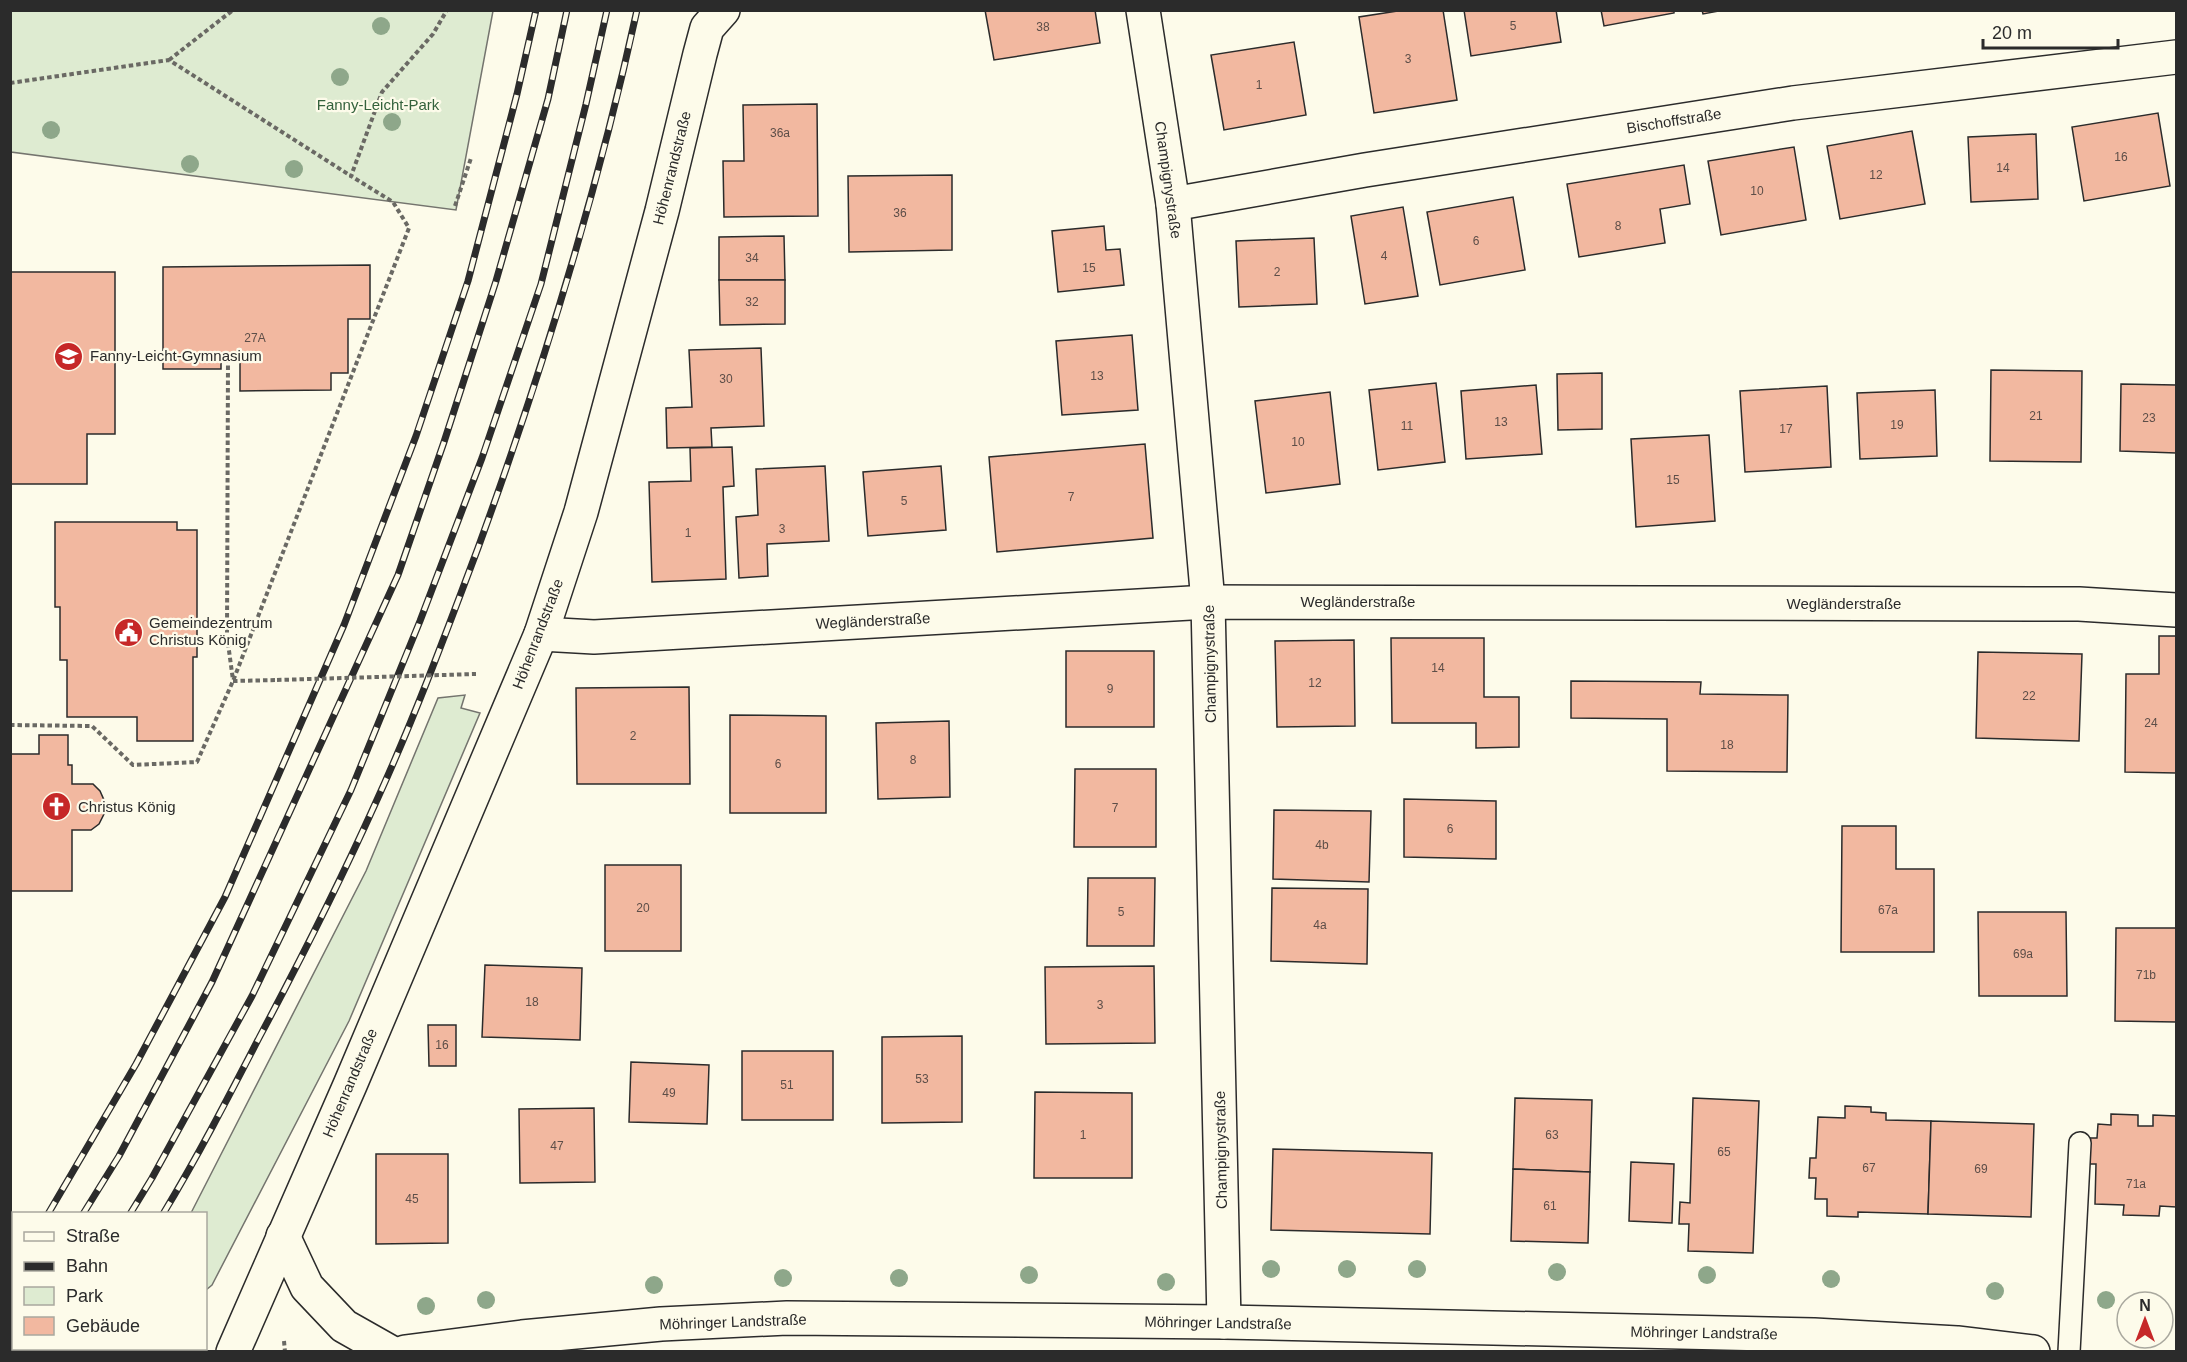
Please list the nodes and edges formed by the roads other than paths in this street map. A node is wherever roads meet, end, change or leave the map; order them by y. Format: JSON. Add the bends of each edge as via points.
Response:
{"nodes":[{"id":1,"x":723,"y":10,"type":"edge"},
{"id":2,"x":1143,"y":10,"type":"edge"},
{"id":3,"x":2176,"y":57,"type":"edge"},
{"id":4,"x":1173,"y":204,"type":"junction"},
{"id":5,"x":1208,"y":602,"type":"junction"},
{"id":6,"x":2176,"y":610,"type":"edge"},
{"id":7,"x":541,"y":634,"type":"junction"},
{"id":8,"x":2080,"y":1143,"type":"dead end"},
{"id":9,"x":283,"y":1236,"type":"junction"},
{"id":10,"x":1224,"y":1322,"type":"junction"},
{"id":11,"x":522,"y":1344,"type":"edge"},
{"id":12,"x":233,"y":1352,"type":"edge"},
{"id":13,"x":390,"y":1352,"type":"edge"},
{"id":14,"x":405,"y":1352,"type":"edge"},
{"id":15,"x":2033,"y":1352,"type":"edge"},
{"id":16,"x":2069,"y":1352,"type":"edge"}],
"edges":[{"from":1,"to":7,"type":"street","name":"Höhenrandstraße","via":[[708,28],[699,54],[662,211],[581,512]]},
{"from":2,"to":4,"type":"street","name":"Champignystraße"},
{"from":3,"to":4,"type":"street","name":"Bischoffstraße","via":[[1793,103]]},
{"from":4,"to":5,"type":"street","name":"Champignystraße"},
{"from":5,"to":6,"type":"street","name":"Wegländerstraße","via":[[2067,604]]},
{"from":5,"to":7,"type":"street","name":"Wegländerstraße","via":[[594,638]]},
{"from":5,"to":10,"type":"street","name":"Champignystraße"},
{"from":7,"to":9,"type":"street","name":"Höhenrandstraße"},
{"from":8,"to":16,"type":"lane"},
{"from":9,"to":12,"type":"street","name":"Höhenrandstraße"},
{"from":9,"to":13,"type":"street","via":[[307,1287],[344,1326]]},
{"from":10,"to":11,"type":"street","name":"Möhringer Landstraße","via":[[787,1318],[661,1324]]},
{"from":10,"to":15,"type":"street","name":"Möhringer Landstraße","via":[[1814,1335],[1957,1343]]},
{"from":11,"to":14,"type":"street","name":"Möhringer Landstraße"}]}
